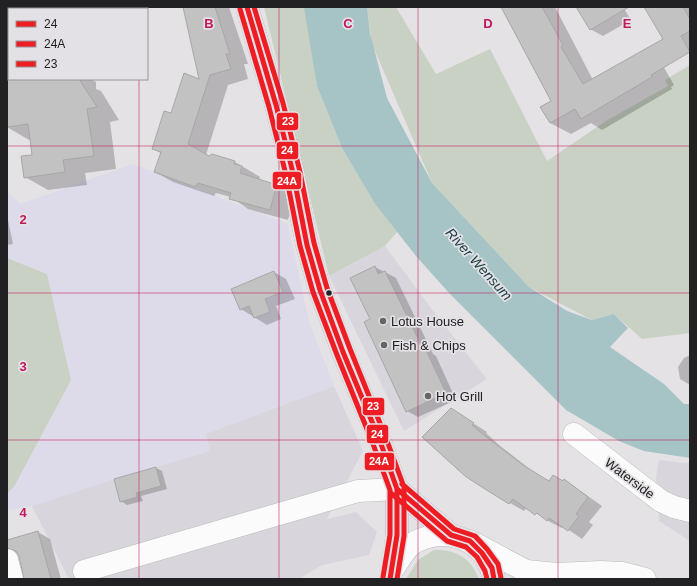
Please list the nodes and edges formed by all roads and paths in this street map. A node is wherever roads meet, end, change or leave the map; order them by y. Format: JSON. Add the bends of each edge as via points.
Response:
{"nodes":[{"id":1,"x":247,"y":7,"type":"edge"},
{"id":2,"x":574,"y":434,"type":"dead end"},
{"id":3,"x":397,"y":489,"type":"junction"},
{"id":4,"x":690,"y":511,"type":"edge"},
{"id":5,"x":460,"y":538,"type":"junction"},
{"id":6,"x":7,"y":560,"type":"edge"},
{"id":7,"x":84,"y":571,"type":"dead end"},
{"id":8,"x":392,"y":576,"type":"edge"},
{"id":9,"x":12,"y":579,"type":"edge"},
{"id":10,"x":494,"y":579,"type":"edge"},
{"id":11,"x":645,"y":579,"type":"edge"}],
"edges":[{"from":1,"to":3,"type":"main road","via":[[276,105],[316,278],[342,352],[380,441]]},
{"from":2,"to":4,"type":"main road","name":"Waterside","via":[[661,501]]},
{"from":3,"to":5,"type":"main road"},
{"from":3,"to":7,"type":"main road","via":[[358,491]]},
{"from":3,"to":8,"type":"main road","via":[[398,535]]},
{"from":5,"to":8,"type":"main road","via":[[430,537],[414,543]]},
{"from":5,"to":10,"type":"main road","via":[[482,553],[492,568]]},
{"from":5,"to":11,"type":"main road","via":[[526,571],[557,574],[622,573]]},
{"from":6,"to":9,"type":"main road"}]}
